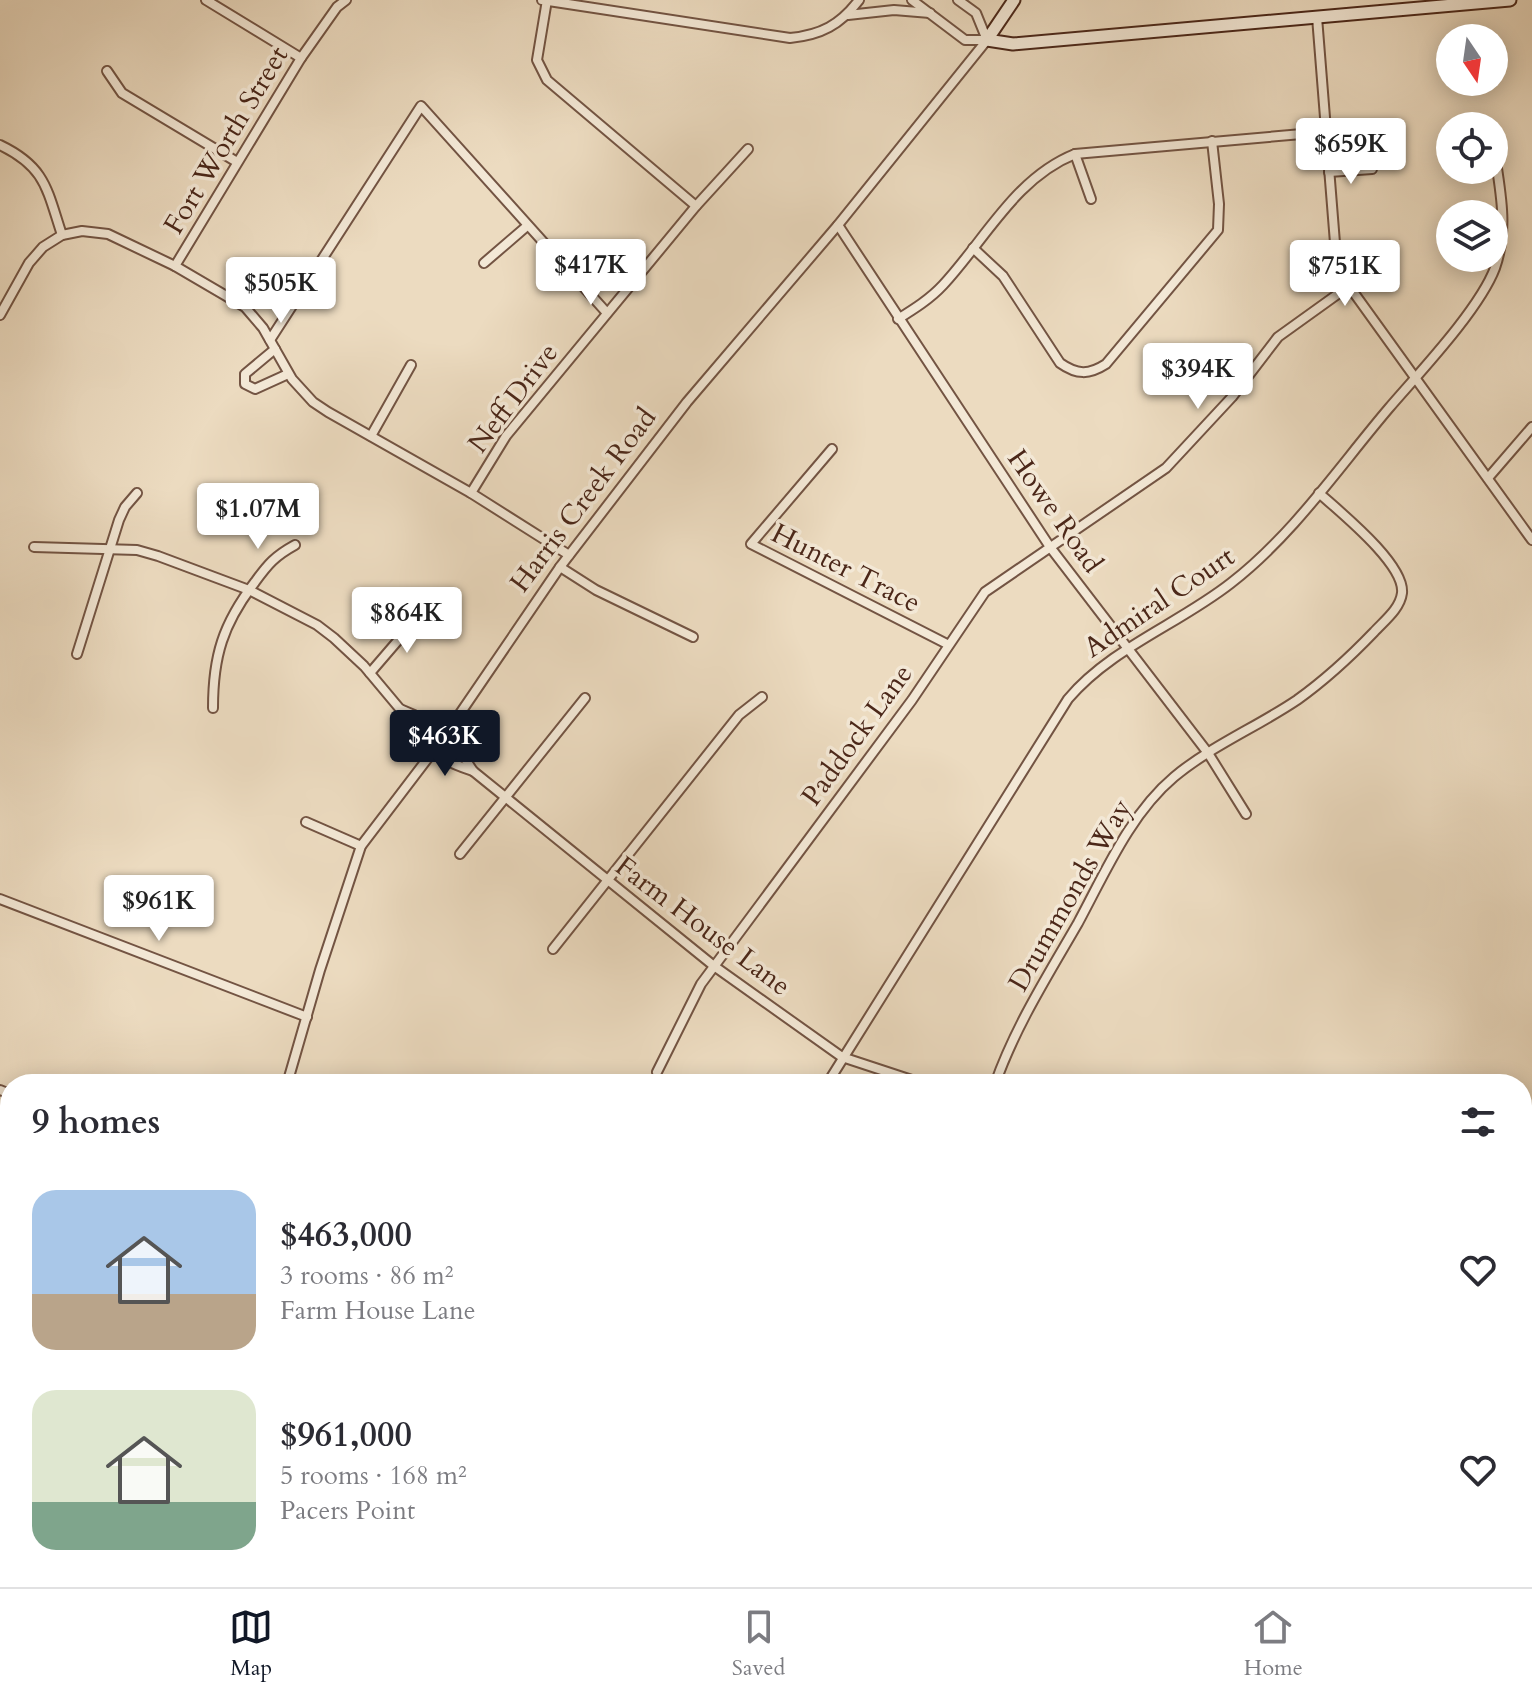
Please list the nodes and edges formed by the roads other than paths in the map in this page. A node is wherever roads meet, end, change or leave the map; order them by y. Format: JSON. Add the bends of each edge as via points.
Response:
{"nodes":[{"id":1,"x":206,"y":0,"type":"edge"},
{"id":2,"x":346,"y":0,"type":"edge"},
{"id":3,"x":545,"y":0,"type":"edge"},
{"id":4,"x":859,"y":0,"type":"edge"},
{"id":5,"x":912,"y":0,"type":"edge"},
{"id":6,"x":958,"y":0,"type":"edge"},
{"id":7,"x":1014,"y":0,"type":"edge"},
{"id":8,"x":1510,"y":0,"type":"edge"},
{"id":9,"x":930,"y":13,"type":"junction"},
{"id":10,"x":847,"y":15,"type":"junction"},
{"id":11,"x":1317,"y":17,"type":"junction"},
{"id":12,"x":987,"y":40,"type":"junction"},
{"id":13,"x":301,"y":58,"type":"junction"},
{"id":14,"x":107,"y":71,"type":"dead end"},
{"id":15,"x":1325,"y":132,"type":"junction"},
{"id":16,"x":1212,"y":141,"type":"junction"},
{"id":17,"x":0,"y":145,"type":"edge"},
{"id":18,"x":748,"y":149,"type":"dead end"},
{"id":19,"x":1075,"y":154,"type":"junction"},
{"id":20,"x":237,"y":162,"type":"junction"},
{"id":21,"x":1372,"y":169,"type":"dead end"},
{"id":22,"x":1329,"y":172,"type":"junction"},
{"id":23,"x":1499,"y":184,"type":"edge"},
{"id":24,"x":1091,"y":199,"type":"dead end"},
{"id":25,"x":696,"y":206,"type":"junction"},
{"id":26,"x":838,"y":225,"type":"junction"},
{"id":27,"x":527,"y":226,"type":"junction"},
{"id":28,"x":62,"y":235,"type":"junction"},
{"id":29,"x":973,"y":248,"type":"junction"},
{"id":30,"x":484,"y":263,"type":"dead end"},
{"id":31,"x":175,"y":266,"type":"junction"},
{"id":32,"x":1349,"y":286,"type":"junction"},
{"id":33,"x":1,"y":311,"type":"edge"},
{"id":34,"x":607,"y":313,"type":"junction"},
{"id":35,"x":898,"y":319,"type":"junction"},
{"id":36,"x":270,"y":340,"type":"junction"},
{"id":37,"x":275,"y":349,"type":"junction"},
{"id":38,"x":411,"y":365,"type":"dead end"},
{"id":39,"x":288,"y":374,"type":"junction"},
{"id":40,"x":1415,"y":378,"type":"junction"},
{"id":41,"x":1532,"y":427,"type":"edge"},
{"id":42,"x":371,"y":436,"type":"junction"},
{"id":43,"x":832,"y":449,"type":"dead end"},
{"id":44,"x":1488,"y":478,"type":"junction"},
{"id":45,"x":137,"y":493,"type":"dead end"},
{"id":46,"x":471,"y":493,"type":"junction"},
{"id":47,"x":1319,"y":493,"type":"junction"},
{"id":48,"x":1532,"y":540,"type":"edge"},
{"id":49,"x":295,"y":545,"type":"dead end"},
{"id":50,"x":34,"y":547,"type":"dead end"},
{"id":51,"x":1050,"y":547,"type":"junction"},
{"id":52,"x":110,"y":548,"type":"junction"},
{"id":53,"x":569,"y":555,"type":"junction"},
{"id":54,"x":560,"y":567,"type":"junction"},
{"id":55,"x":249,"y":590,"type":"junction"},
{"id":56,"x":419,"y":616,"type":"dead end"},
{"id":57,"x":693,"y":637,"type":"dead end"},
{"id":58,"x":947,"y":644,"type":"junction"},
{"id":59,"x":1128,"y":650,"type":"junction"},
{"id":60,"x":77,"y":654,"type":"dead end"},
{"id":61,"x":370,"y":673,"type":"junction"},
{"id":62,"x":762,"y":697,"type":"dead end"},
{"id":63,"x":585,"y":698,"type":"dead end"},
{"id":64,"x":213,"y":708,"type":"dead end"},
{"id":65,"x":400,"y":709,"type":"junction"},
{"id":66,"x":444,"y":737,"type":"junction"},
{"id":67,"x":432,"y":752,"type":"junction"},
{"id":68,"x":1208,"y":753,"type":"junction"},
{"id":69,"x":473,"y":771,"type":"junction"},
{"id":70,"x":506,"y":797,"type":"junction"},
{"id":71,"x":1246,"y":814,"type":"dead end"},
{"id":72,"x":306,"y":822,"type":"dead end"},
{"id":73,"x":361,"y":846,"type":"junction"},
{"id":74,"x":460,"y":854,"type":"dead end"},
{"id":75,"x":609,"y":882,"type":"junction"},
{"id":76,"x":0,"y":899,"type":"edge"},
{"id":77,"x":553,"y":949,"type":"dead end"},
{"id":78,"x":714,"y":966,"type":"junction"},
{"id":79,"x":307,"y":1017,"type":"junction"},
{"id":80,"x":842,"y":1057,"type":"junction"},
{"id":81,"x":657,"y":1072,"type":"dead end"},
{"id":82,"x":290,"y":1074,"type":"edge"},
{"id":83,"x":833,"y":1074,"type":"edge"},
{"id":84,"x":894,"y":1074,"type":"edge"},
{"id":85,"x":999,"y":1074,"type":"edge"}],
"edges":[{"from":1,"to":13,"type":"street"},
{"from":2,"to":13,"type":"street","name":"Fort Worth Street"},
{"from":3,"to":10,"type":"street","via":[[790,38],[831,28]]},
{"from":3,"to":25,"type":"street","via":[[537,60],[547,80]]},
{"from":4,"to":10,"type":"street"},
{"from":5,"to":9,"type":"street"},
{"from":6,"to":12,"type":"street","via":[[976,13]]},
{"from":7,"to":12,"type":"street","name":"Harris Creek Road"},
{"from":8,"to":11,"type":"street"},
{"from":9,"to":10,"type":"street"},
{"from":9,"to":12,"type":"street","via":[[965,40]]},
{"from":11,"to":12,"type":"street","via":[[1013,44]]},
{"from":11,"to":15,"type":"street"},
{"from":12,"to":26,"type":"street","name":"Harris Creek Road"},
{"from":13,"to":20,"type":"street","name":"Fort Worth Street"},
{"from":14,"to":20,"type":"street","via":[[122,93]]},
{"from":15,"to":16,"type":"street"},
{"from":15,"to":22,"type":"street"},
{"from":16,"to":19,"type":"street"},
{"from":16,"to":29,"type":"street","via":[[1218,230],[1096,370],[1071,371],[1060,363],[1003,276]]},
{"from":17,"to":28,"type":"street","via":[[36,168]]},
{"from":18,"to":25,"type":"street","name":"Neff Drive"},
{"from":19,"to":24,"type":"street"},
{"from":19,"to":29,"type":"street","via":[[1040,172]]},
{"from":20,"to":31,"type":"street","name":"Fort Worth Street"},
{"from":21,"to":22,"type":"street"},
{"from":22,"to":32,"type":"street","via":[[1335,243]]},
{"from":23,"to":40,"type":"street","name":"Admiral Court","via":[[1503,224],[1495,268],[1485,289]]},
{"from":25,"to":34,"type":"street","name":"Neff Drive"},
{"from":26,"to":35,"type":"street","name":"Howe Road"},
{"from":26,"to":53,"type":"street","name":"Harris Creek Road","via":[[687,402]]},
{"from":27,"to":30,"type":"street"},
{"from":27,"to":34,"type":"street"},
{"from":27,"to":36,"type":"street","via":[[421,106]]},
{"from":28,"to":31,"type":"street","via":[[108,234]]},
{"from":28,"to":33,"type":"street","via":[[29,263]]},
{"from":29,"to":35,"type":"street","via":[[926,301]]},
{"from":31,"to":36,"type":"street","via":[[245,307]]},
{"from":32,"to":40,"type":"street"},
{"from":32,"to":51,"type":"street","name":"Paddock Lane","via":[[1278,337],[1232,397],[1166,468]]},
{"from":34,"to":46,"type":"street","name":"Neff Drive","via":[[506,436]]},
{"from":35,"to":51,"type":"street","name":"Howe Road"},
{"from":36,"to":37,"type":"street"},
{"from":37,"to":39,"type":"street"},
{"from":37,"to":39,"type":"street","via":[[245,374],[245,384],[255,389]]},
{"from":38,"to":42,"type":"street"},
{"from":39,"to":42,"type":"street","via":[[313,402]]},
{"from":40,"to":44,"type":"street"},
{"from":40,"to":47,"type":"street","name":"Admiral Court"},
{"from":41,"to":44,"type":"street"},
{"from":42,"to":46,"type":"street"},
{"from":43,"to":58,"type":"street","name":"Hunter Trace","via":[[751,544]]},
{"from":44,"to":48,"type":"street"},
{"from":45,"to":52,"type":"street","via":[[125,507]]},
{"from":46,"to":53,"type":"street"},
{"from":47,"to":59,"type":"street","name":"Admiral Court","via":[[1249,569]]},
{"from":47,"to":68,"type":"street","name":"Drummonds Way","via":[[1391,565],[1401,583],[1401,598],[1384,622],[1321,682]]},
{"from":49,"to":55,"type":"street","via":[[275,556]]},
{"from":50,"to":52,"type":"street"},
{"from":51,"to":58,"type":"street","name":"Paddock Lane","via":[[985,592]]},
{"from":51,"to":59,"type":"street","name":"Howe Road"},
{"from":52,"to":55,"type":"street","via":[[158,556]]},
{"from":52,"to":60,"type":"street"},
{"from":53,"to":54,"type":"street","name":"Harris Creek Road"},
{"from":54,"to":57,"type":"street"},
{"from":54,"to":66,"type":"street","name":"Harris Creek Road"},
{"from":55,"to":61,"type":"street","via":[[317,625]]},
{"from":55,"to":64,"type":"street","via":[[220,642]]},
{"from":56,"to":61,"type":"street"},
{"from":58,"to":78,"type":"street","name":"Paddock Lane","via":[[904,712]]},
{"from":59,"to":68,"type":"street","name":"Howe Road"},
{"from":59,"to":80,"type":"street","name":"Admiral Court","via":[[1092,674],[1063,706]]},
{"from":61,"to":65,"type":"street"},
{"from":62,"to":75,"type":"street","via":[[739,715]]},
{"from":63,"to":70,"type":"street"},
{"from":65,"to":66,"type":"street","name":"Farm House Lane"},
{"from":65,"to":67,"type":"street","name":"Farm House Lane","via":[[403,724]]},
{"from":66,"to":67,"type":"street","name":"Harris Creek Road"},
{"from":66,"to":69,"type":"street","name":"Farm House Lane"},
{"from":67,"to":69,"type":"street","name":"Farm House Lane"},
{"from":67,"to":73,"type":"street","name":"Harris Creek Road"},
{"from":68,"to":71,"type":"street","name":"Howe Road"},
{"from":68,"to":85,"type":"street","name":"Drummonds Way","via":[[1149,802],[1129,832],[1023,1021]]},
{"from":69,"to":70,"type":"street","name":"Farm House Lane"},
{"from":70,"to":74,"type":"street"},
{"from":70,"to":75,"type":"street","name":"Farm House Lane"},
{"from":72,"to":73,"type":"street"},
{"from":73,"to":79,"type":"street","name":"Harris Creek Road"},
{"from":75,"to":77,"type":"street"},
{"from":75,"to":78,"type":"street","name":"Farm House Lane"},
{"from":76,"to":79,"type":"street"},
{"from":78,"to":80,"type":"street","name":"Farm House Lane"},
{"from":78,"to":81,"type":"street","name":"Paddock Lane"},
{"from":79,"to":82,"type":"street","name":"Harris Creek Road"},
{"from":80,"to":83,"type":"street","name":"Admiral Court"},
{"from":80,"to":84,"type":"street","name":"Farm House Lane"}]}
